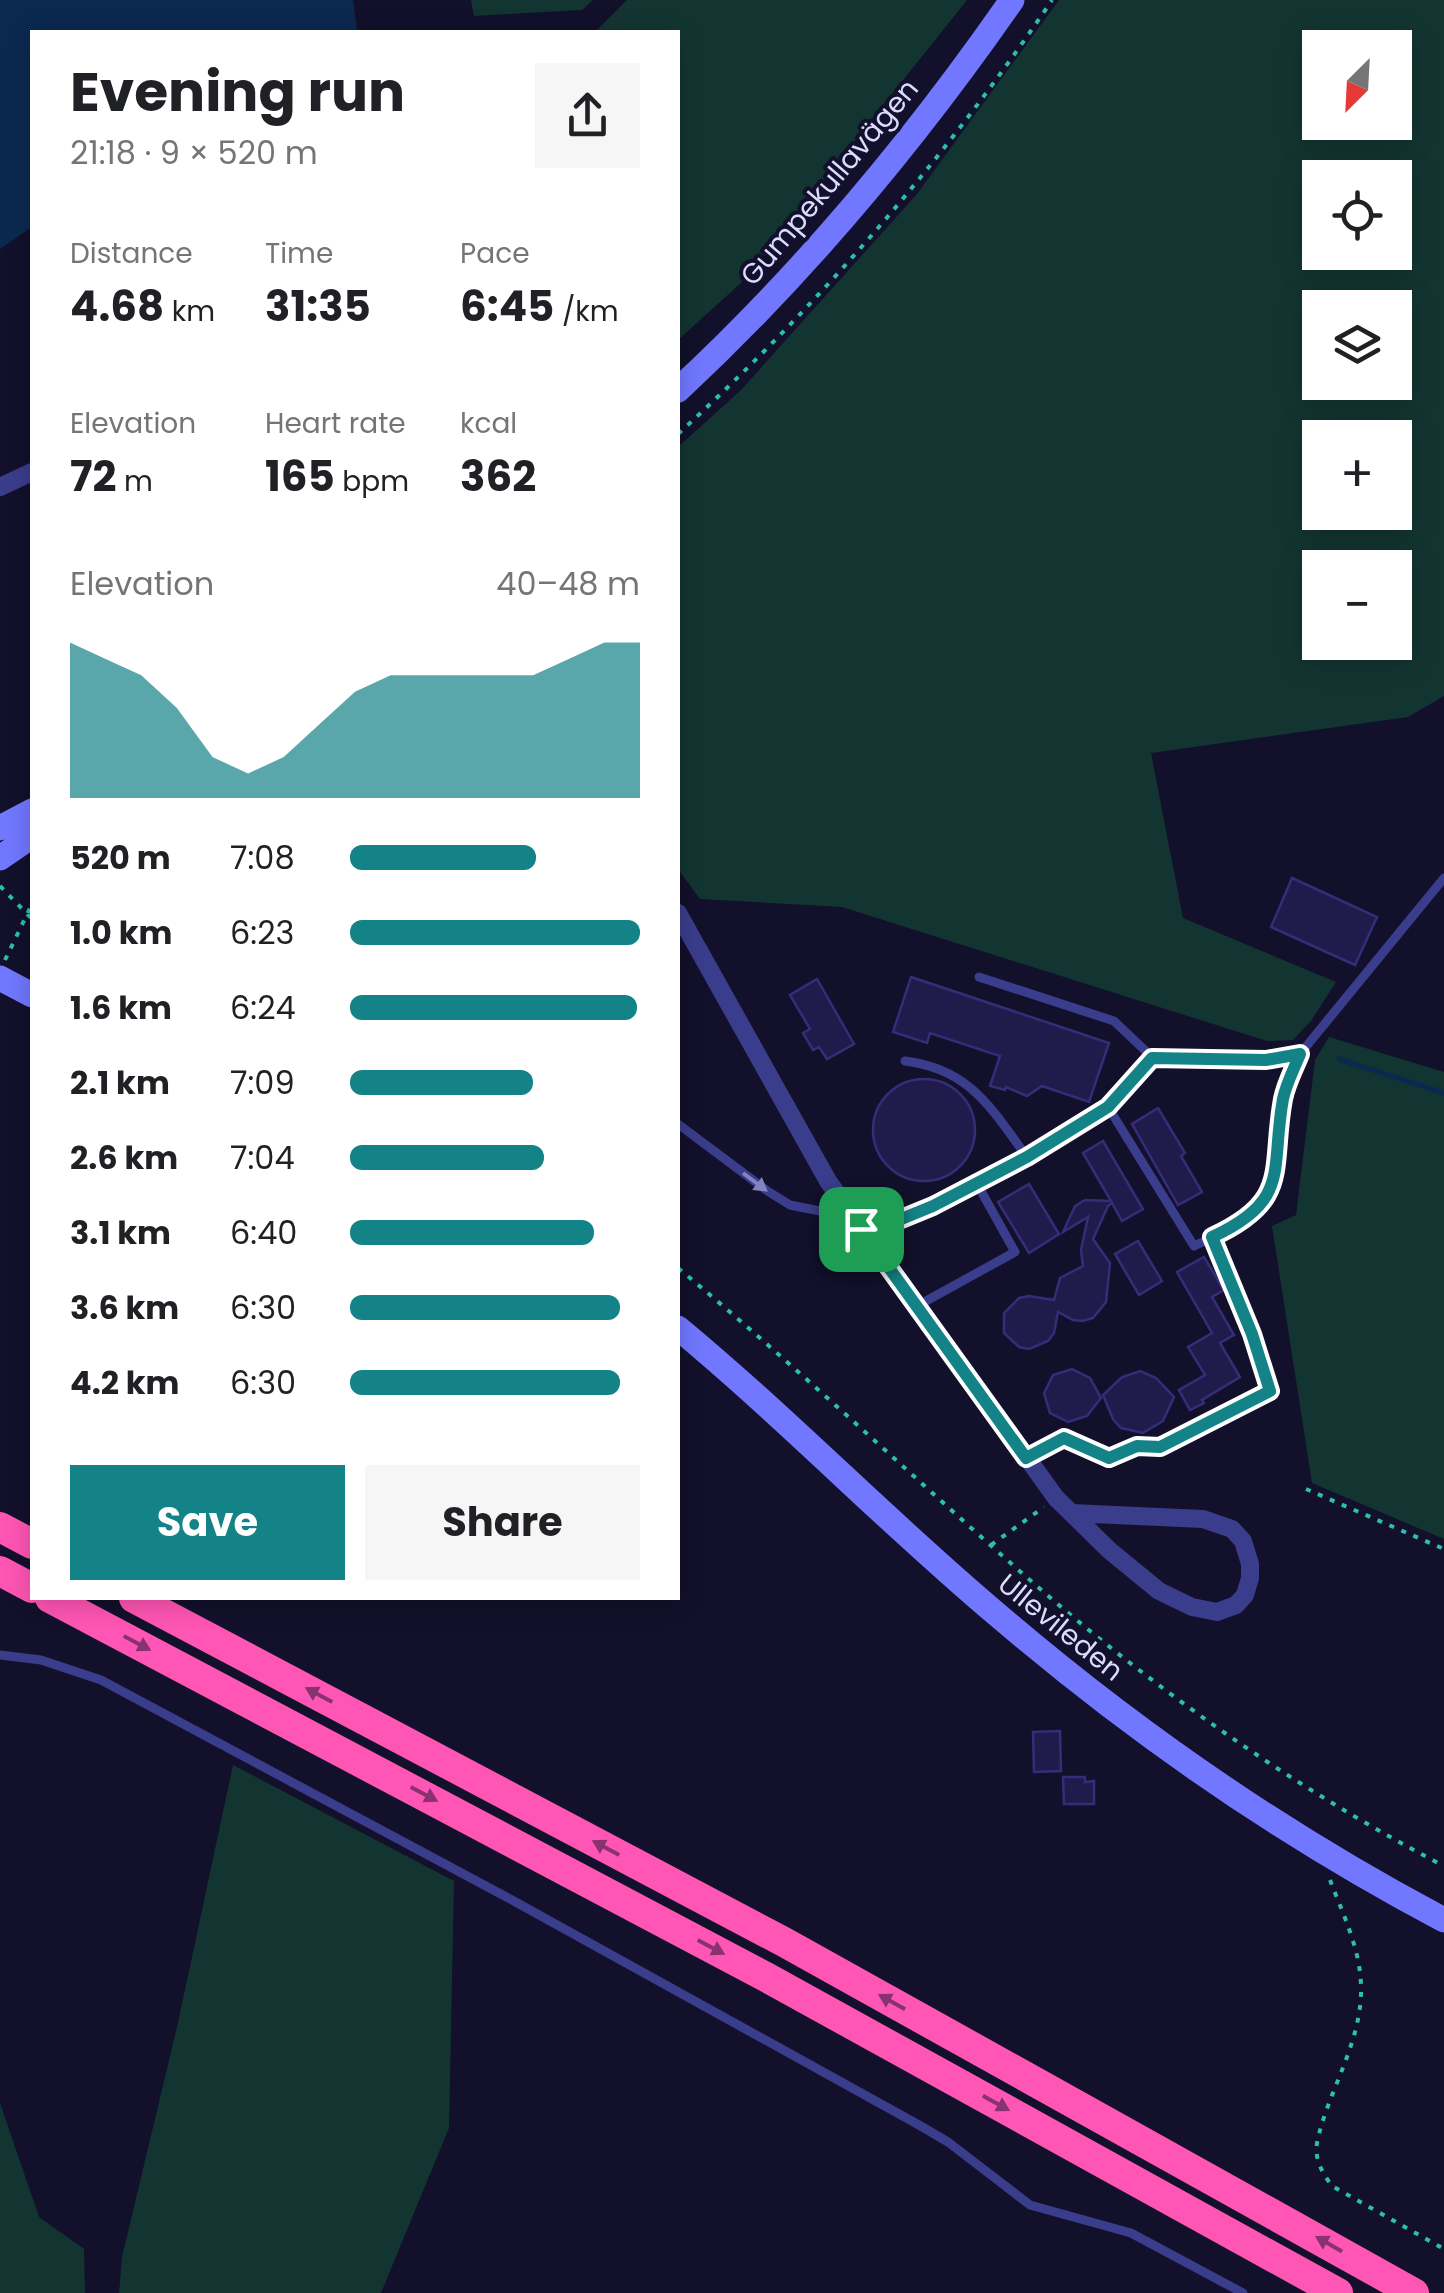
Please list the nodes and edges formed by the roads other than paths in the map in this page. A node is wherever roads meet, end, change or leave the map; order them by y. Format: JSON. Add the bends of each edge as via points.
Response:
{"nodes":[{"id":1,"x":1012,"y":0,"type":"edge"},
{"id":2,"x":680,"y":388,"type":"edge"},
{"id":3,"x":30,"y":473,"type":"edge"},
{"id":4,"x":0,"y":487,"type":"edge"},
{"id":5,"x":30,"y":812,"type":"edge"},
{"id":6,"x":0,"y":828,"type":"edge"},
{"id":7,"x":30,"y":837,"type":"edge"},
{"id":8,"x":0,"y":858,"type":"edge"},
{"id":9,"x":1444,"y":878,"type":"edge"},
{"id":10,"x":680,"y":917,"type":"edge"},
{"id":11,"x":2,"y":971,"type":"edge"},
{"id":12,"x":978,"y":978,"type":"dead end"},
{"id":13,"x":0,"y":993,"type":"edge"},
{"id":14,"x":30,"y":995,"type":"edge"},
{"id":15,"x":30,"y":997,"type":"edge"},
{"id":16,"x":1300,"y":1054,"type":"junction"},
{"id":17,"x":1152,"y":1058,"type":"junction"},
{"id":18,"x":905,"y":1061,"type":"dead end"},
{"id":19,"x":1108,"y":1107,"type":"junction"},
{"id":20,"x":680,"y":1125,"type":"edge"},
{"id":21,"x":1027,"y":1157,"type":"junction"},
{"id":22,"x":976,"y":1182,"type":"junction"},
{"id":23,"x":840,"y":1199,"type":"junction"},
{"id":24,"x":861,"y":1229,"type":"junction"},
{"id":25,"x":1212,"y":1237,"type":"junction"},
{"id":26,"x":917,"y":1306,"type":"junction"},
{"id":27,"x":680,"y":1330,"type":"edge"},
{"id":28,"x":1026,"y":1458,"type":"junction"},
{"id":29,"x":1071,"y":1513,"type":"junction"},
{"id":30,"x":0,"y":1527,"type":"edge"},
{"id":31,"x":30,"y":1543,"type":"edge"},
{"id":32,"x":0,"y":1571,"type":"edge"},
{"id":33,"x":30,"y":1587,"type":"edge"},
{"id":34,"x":54,"y":1600,"type":"edge"},
{"id":35,"x":138,"y":1600,"type":"edge"},
{"id":36,"x":0,"y":1655,"type":"edge"},
{"id":37,"x":1444,"y":1920,"type":"edge"},
{"id":38,"x":1243,"y":2293,"type":"edge"},
{"id":39,"x":1338,"y":2293,"type":"edge"},
{"id":40,"x":1414,"y":2293,"type":"edge"}],
"edges":[{"from":1,"to":2,"type":"main road","name":"Gumpekullavägen","via":[[834,229]]},
{"from":3,"to":4,"type":"street"},
{"from":5,"to":6,"type":"main road"},
{"from":7,"to":8,"type":"main road"},
{"from":9,"to":16,"type":"lane"},
{"from":10,"to":23,"type":"street"},
{"from":11,"to":14,"type":"main road"},
{"from":12,"to":17,"type":"lane","via":[[1114,1021]]},
{"from":13,"to":15,"type":"main road"},
{"from":16,"to":17,"type":"lane","via":[[1266,1060]]},
{"from":16,"to":25,"type":"lane","via":[[1284,1097],[1277,1172],[1262,1204]]},
{"from":17,"to":19,"type":"lane"},
{"from":18,"to":21,"type":"lane","via":[[953,1073],[981,1096]]},
{"from":19,"to":21,"type":"lane"},
{"from":19,"to":25,"type":"lane","via":[[1194,1246]]},
{"from":20,"to":23,"type":"lane","one_way":true,"via":[[790,1205],[820,1211]]},
{"from":21,"to":22,"type":"lane"},
{"from":22,"to":24,"type":"lane","via":[[894,1222]]},
{"from":22,"to":26,"type":"lane","via":[[1015,1252]]},
{"from":23,"to":24,"type":"street"},
{"from":24,"to":26,"type":"street"},
{"from":25,"to":28,"type":"lane","via":[[1270,1391],[1160,1447],[1137,1446],[1109,1458],[1064,1438]]},
{"from":26,"to":28,"type":"street"},
{"from":27,"to":37,"type":"main road","name":"Ullevileden","via":[[1073,1678],[1184,1762],[1319,1850]]},
{"from":28,"to":29,"type":"street"},
{"from":29,"to":29,"type":"street","via":[[1159,1590],[1192,1607],[1217,1612],[1244,1596],[1247,1552],[1232,1528],[1204,1519]]},
{"from":30,"to":31,"type":"highway"},
{"from":32,"to":33,"type":"highway"},
{"from":34,"to":39,"type":"highway","one_way":true,"via":[[766,1977]]},
{"from":40,"to":35,"type":"highway","one_way":true,"via":[[784,1942]]},
{"from":36,"to":38,"type":"lane","via":[[101,1680],[920,2125],[1030,2206],[1131,2233]]}]}
